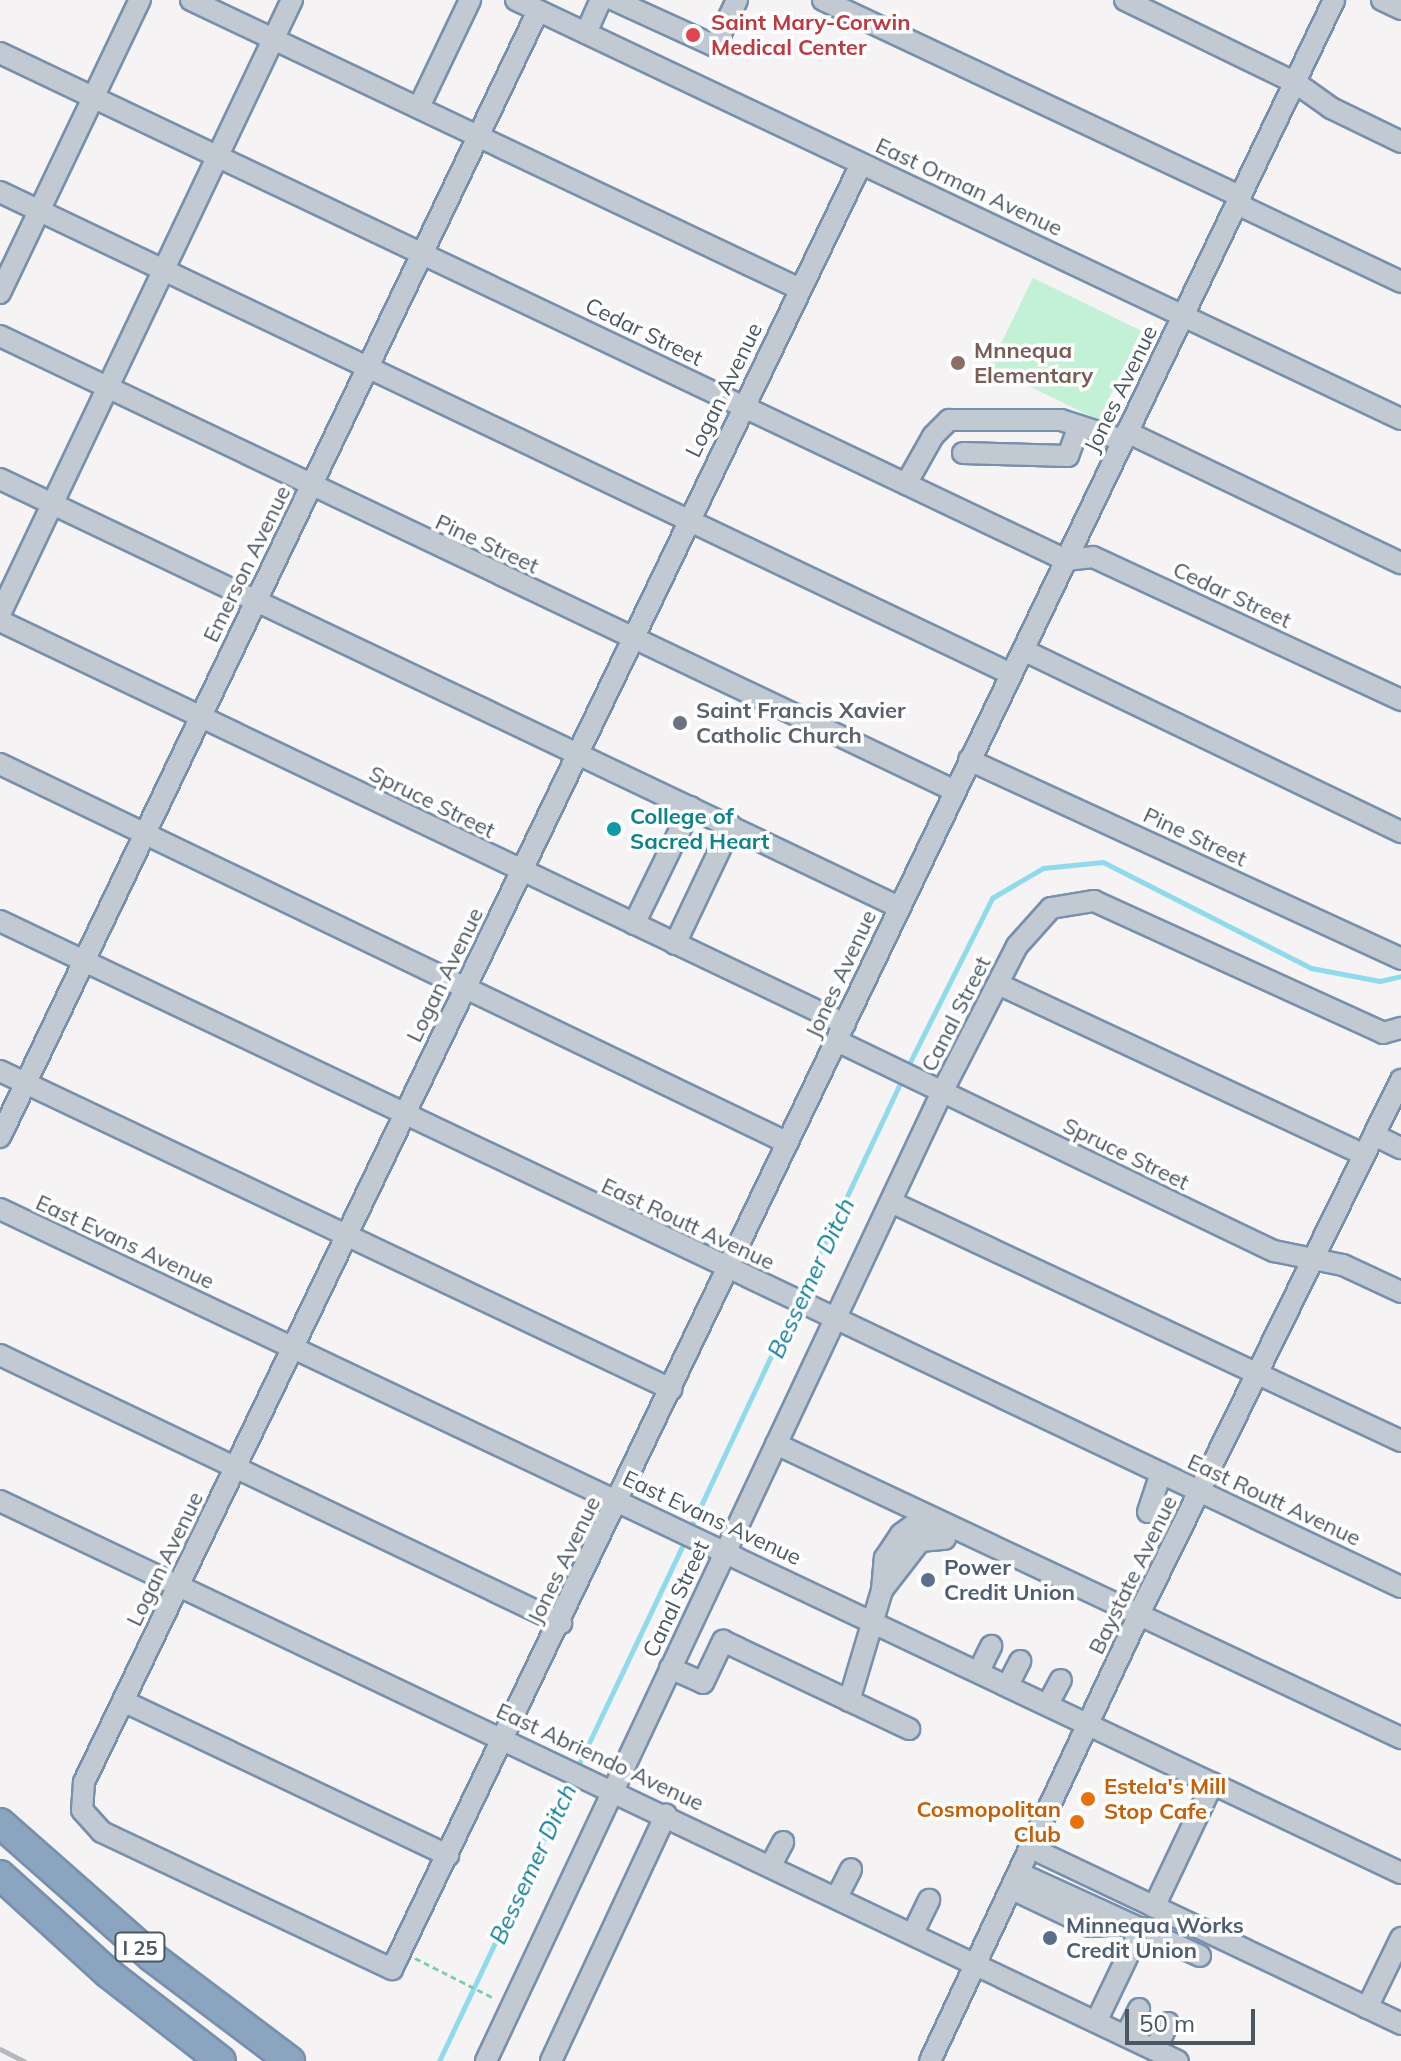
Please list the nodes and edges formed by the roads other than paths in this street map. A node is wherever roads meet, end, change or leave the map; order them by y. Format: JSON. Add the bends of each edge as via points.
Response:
{"nodes":[{"id":1,"x":140,"y":0,"type":"edge"},
{"id":2,"x":191,"y":0,"type":"edge"},
{"id":3,"x":292,"y":0,"type":"edge"},
{"id":4,"x":470,"y":0,"type":"edge"},
{"id":5,"x":516,"y":0,"type":"edge"},
{"id":6,"x":601,"y":0,"type":"edge"},
{"id":7,"x":614,"y":0,"type":"edge"},
{"id":8,"x":737,"y":0,"type":"edge"},
{"id":9,"x":823,"y":0,"type":"edge"},
{"id":10,"x":1125,"y":0,"type":"edge"},
{"id":11,"x":1334,"y":0,"type":"edge"},
{"id":12,"x":1382,"y":0,"type":"edge"},
{"id":13,"x":551,"y":9,"type":"edge"},
{"id":14,"x":1401,"y":9,"type":"edge"},
{"id":15,"x":586,"y":33,"type":"junction"},
{"id":16,"x":274,"y":39,"type":"junction"},
{"id":17,"x":0,"y":53,"type":"edge"},
{"id":18,"x":1296,"y":83,"type":"junction"},
{"id":19,"x":94,"y":97,"type":"junction"},
{"id":20,"x":419,"y":107,"type":"junction"},
{"id":21,"x":478,"y":135,"type":"junction"},
{"id":22,"x":1401,"y":142,"type":"edge"},
{"id":23,"x":219,"y":155,"type":"junction"},
{"id":24,"x":861,"y":164,"type":"junction"},
{"id":25,"x":0,"y":192,"type":"edge"},
{"id":26,"x":1239,"y":201,"type":"junction"},
{"id":27,"x":39,"y":211,"type":"junction"},
{"id":28,"x":423,"y":253,"type":"junction"},
{"id":29,"x":164,"y":271,"type":"junction"},
{"id":30,"x":1401,"y":282,"type":"edge"},
{"id":31,"x":800,"y":289,"type":"junction"},
{"id":32,"x":0,"y":293,"type":"edge"},
{"id":33,"x":1184,"y":314,"type":"junction"},
{"id":34,"x":0,"y":336,"type":"edge"},
{"id":35,"x":367,"y":369,"type":"junction"},
{"id":36,"x":108,"y":389,"type":"junction"},
{"id":37,"x":742,"y":407,"type":"junction"},
{"id":38,"x":1401,"y":419,"type":"edge"},
{"id":39,"x":1079,"y":426,"type":"junction"},
{"id":40,"x":1125,"y":436,"type":"junction"},
{"id":41,"x":963,"y":453,"type":"dead end"},
{"id":42,"x":0,"y":479,"type":"edge"},
{"id":43,"x":906,"y":484,"type":"junction"},
{"id":44,"x":310,"y":488,"type":"junction"},
{"id":45,"x":51,"y":504,"type":"junction"},
{"id":46,"x":688,"y":521,"type":"junction"},
{"id":47,"x":1066,"y":560,"type":"junction"},
{"id":48,"x":1401,"y":563,"type":"edge"},
{"id":49,"x":256,"y":602,"type":"junction"},
{"id":50,"x":0,"y":614,"type":"edge"},
{"id":51,"x":0,"y":621,"type":"edge"},
{"id":52,"x":633,"y":639,"type":"junction"},
{"id":53,"x":1023,"y":650,"type":"junction"},
{"id":54,"x":1011,"y":674,"type":"junction"},
{"id":55,"x":1401,"y":700,"type":"edge"},
{"id":56,"x":201,"y":717,"type":"junction"},
{"id":57,"x":577,"y":751,"type":"junction"},
{"id":58,"x":969,"y":760,"type":"junction"},
{"id":59,"x":0,"y":764,"type":"edge"},
{"id":60,"x":955,"y":791,"type":"junction"},
{"id":61,"x":691,"y":807,"type":"junction"},
{"id":62,"x":731,"y":826,"type":"junction"},
{"id":63,"x":146,"y":831,"type":"junction"},
{"id":64,"x":1401,"y":832,"type":"edge"},
{"id":65,"x":522,"y":872,"type":"junction"},
{"id":66,"x":899,"y":907,"type":"junction"},
{"id":67,"x":0,"y":921,"type":"edge"},
{"id":68,"x":634,"y":924,"type":"junction"},
{"id":69,"x":675,"y":944,"type":"junction"},
{"id":70,"x":1401,"y":959,"type":"edge"},
{"id":71,"x":84,"y":962,"type":"junction"},
{"id":72,"x":998,"y":984,"type":"junction"},
{"id":73,"x":466,"y":985,"type":"junction"},
{"id":74,"x":1401,"y":1028,"type":"edge"},
{"id":75,"x":841,"y":1032,"type":"junction"},
{"id":76,"x":0,"y":1071,"type":"edge"},
{"id":77,"x":1401,"y":1080,"type":"edge"},
{"id":78,"x":26,"y":1083,"type":"junction"},
{"id":79,"x":942,"y":1092,"type":"junction"},
{"id":80,"x":402,"y":1116,"type":"junction"},
{"id":81,"x":1374,"y":1135,"type":"junction"},
{"id":82,"x":0,"y":1137,"type":"edge"},
{"id":83,"x":788,"y":1143,"type":"junction"},
{"id":84,"x":1401,"y":1148,"type":"edge"},
{"id":85,"x":1364,"y":1155,"type":"junction"},
{"id":86,"x":891,"y":1202,"type":"junction"},
{"id":87,"x":0,"y":1209,"type":"edge"},
{"id":88,"x":347,"y":1236,"type":"junction"},
{"id":89,"x":1311,"y":1262,"type":"junction"},
{"id":90,"x":728,"y":1268,"type":"junction"},
{"id":91,"x":1401,"y":1292,"type":"edge"},
{"id":92,"x":835,"y":1320,"type":"junction"},
{"id":93,"x":294,"y":1349,"type":"junction"},
{"id":94,"x":0,"y":1355,"type":"edge"},
{"id":95,"x":1257,"y":1374,"type":"junction"},
{"id":96,"x":671,"y":1389,"type":"junction"},
{"id":97,"x":1401,"y":1441,"type":"edge"},
{"id":98,"x":776,"y":1444,"type":"junction"},
{"id":99,"x":237,"y":1467,"type":"junction"},
{"id":100,"x":1161,"y":1473,"type":"junction"},
{"id":101,"x":1200,"y":1491,"type":"junction"},
{"id":102,"x":619,"y":1500,"type":"junction"},
{"id":103,"x":0,"y":1501,"type":"edge"},
{"id":104,"x":1148,"y":1512,"type":"dead end"},
{"id":105,"x":725,"y":1550,"type":"junction"},
{"id":106,"x":180,"y":1584,"type":"junction"},
{"id":107,"x":1401,"y":1587,"type":"edge"},
{"id":108,"x":1107,"y":1599,"type":"junction"},
{"id":109,"x":1139,"y":1614,"type":"junction"},
{"id":110,"x":875,"y":1622,"type":"junction"},
{"id":111,"x":561,"y":1623,"type":"junction"},
{"id":112,"x":991,"y":1646,"type":"dead end"},
{"id":113,"x":1020,"y":1661,"type":"dead end"},
{"id":114,"x":670,"y":1668,"type":"junction"},
{"id":115,"x":968,"y":1673,"type":"junction"},
{"id":116,"x":1061,"y":1680,"type":"dead end"},
{"id":117,"x":1008,"y":1685,"type":"junction"},
{"id":118,"x":123,"y":1701,"type":"junction"},
{"id":119,"x":849,"y":1701,"type":"junction"},
{"id":120,"x":1048,"y":1704,"type":"junction"},
{"id":121,"x":1089,"y":1723,"type":"junction"},
{"id":122,"x":909,"y":1729,"type":"dead end"},
{"id":123,"x":1401,"y":1738,"type":"edge"},
{"id":124,"x":505,"y":1739,"type":"junction"},
{"id":125,"x":1213,"y":1783,"type":"junction"},
{"id":126,"x":614,"y":1789,"type":"junction"},
{"id":127,"x":666,"y":1814,"type":"junction"},
{"id":128,"x":0,"y":1823,"type":"edge"},
{"id":129,"x":783,"y":1842,"type":"dead end"},
{"id":130,"x":448,"y":1855,"type":"junction"},
{"id":131,"x":771,"y":1865,"type":"junction"},
{"id":132,"x":851,"y":1869,"type":"dead end"},
{"id":133,"x":1020,"y":1871,"type":"junction"},
{"id":134,"x":1401,"y":1873,"type":"edge"},
{"id":135,"x":0,"y":1875,"type":"edge"},
{"id":136,"x":837,"y":1897,"type":"junction"},
{"id":137,"x":929,"y":1900,"type":"dead end"},
{"id":138,"x":1154,"y":1907,"type":"junction"},
{"id":139,"x":1136,"y":1926,"type":"junction"},
{"id":140,"x":913,"y":1933,"type":"junction"},
{"id":141,"x":1401,"y":1938,"type":"edge"},
{"id":142,"x":1200,"y":1956,"type":"dead end"},
{"id":143,"x":397,"y":1960,"type":"joint"},
{"id":144,"x":977,"y":1964,"type":"junction"},
{"id":145,"x":1395,"y":1967,"type":"edge"},
{"id":146,"x":1367,"y":2008,"type":"junction"},
{"id":147,"x":1139,"y":2009,"type":"dead end"},
{"id":148,"x":1096,"y":2022,"type":"junction"},
{"id":149,"x":1168,"y":2023,"type":"dead end"},
{"id":150,"x":1401,"y":2024,"type":"edge"},
{"id":151,"x":1126,"y":2036,"type":"junction"},
{"id":152,"x":1155,"y":2050,"type":"junction"},
{"id":153,"x":221,"y":2061,"type":"edge"},
{"id":154,"x":290,"y":2061,"type":"edge"},
{"id":155,"x":486,"y":2061,"type":"edge"},
{"id":156,"x":551,"y":2061,"type":"edge"},
{"id":157,"x":930,"y":2061,"type":"edge"},
{"id":158,"x":1178,"y":2061,"type":"edge"}],
"edges":[{"from":1,"to":19,"type":"street"},
{"from":2,"to":16,"type":"street"},
{"from":3,"to":16,"type":"street"},
{"from":4,"to":20,"type":"street"},
{"from":5,"to":13,"type":"street","name":"East Orman Avenue"},
{"from":6,"to":15,"type":"street"},
{"from":7,"to":8,"type":"street","via":[[715,46]]},
{"from":9,"to":26,"type":"street"},
{"from":10,"to":18,"type":"street"},
{"from":11,"to":18,"type":"street","name":"Jones Avenue"},
{"from":12,"to":14,"type":"street"},
{"from":13,"to":15,"type":"street","name":"East Orman Avenue"},
{"from":13,"to":21,"type":"street","name":"Emerson Avenue"},
{"from":15,"to":24,"type":"street","name":"East Orman Avenue"},
{"from":16,"to":20,"type":"street"},
{"from":16,"to":23,"type":"street"},
{"from":17,"to":19,"type":"street","name":"Cedar Street"},
{"from":18,"to":22,"type":"street","via":[[1331,108]]},
{"from":18,"to":26,"type":"street","name":"Jones Avenue"},
{"from":19,"to":23,"type":"street","name":"Cedar Street"},
{"from":19,"to":27,"type":"street"},
{"from":20,"to":21,"type":"street"},
{"from":21,"to":28,"type":"street","name":"Emerson Avenue"},
{"from":21,"to":31,"type":"street"},
{"from":23,"to":28,"type":"street","name":"Cedar Street"},
{"from":23,"to":29,"type":"street"},
{"from":24,"to":31,"type":"street","name":"Logan Avenue"},
{"from":24,"to":33,"type":"street","name":"East Orman Avenue"},
{"from":25,"to":27,"type":"street"},
{"from":26,"to":30,"type":"street"},
{"from":26,"to":33,"type":"street","name":"Jones Avenue"},
{"from":27,"to":29,"type":"street"},
{"from":27,"to":32,"type":"street"},
{"from":28,"to":35,"type":"street","name":"Emerson Avenue"},
{"from":28,"to":37,"type":"street","name":"Cedar Street"},
{"from":29,"to":35,"type":"street"},
{"from":29,"to":36,"type":"street"},
{"from":31,"to":37,"type":"street","name":"Logan Avenue"},
{"from":33,"to":38,"type":"street","name":"East Orman Avenue"},
{"from":33,"to":40,"type":"street","name":"Jones Avenue"},
{"from":34,"to":36,"type":"street","name":"Pine Street"},
{"from":35,"to":44,"type":"street","name":"Emerson Avenue"},
{"from":35,"to":46,"type":"street"},
{"from":36,"to":44,"type":"street","name":"Pine Street"},
{"from":36,"to":45,"type":"street"},
{"from":37,"to":43,"type":"street","name":"Cedar Street"},
{"from":37,"to":46,"type":"street","name":"Logan Avenue"},
{"from":39,"to":40,"type":"street"},
{"from":39,"to":41,"type":"street","via":[[1068,456]]},
{"from":39,"to":43,"type":"street","via":[[1061,420],[949,420],[933,436]]},
{"from":40,"to":47,"type":"street","name":"Jones Avenue"},
{"from":40,"to":48,"type":"street"},
{"from":42,"to":45,"type":"street"},
{"from":43,"to":47,"type":"street","name":"Cedar Street"},
{"from":44,"to":49,"type":"street","name":"Emerson Avenue"},
{"from":44,"to":52,"type":"street","name":"Pine Street"},
{"from":45,"to":49,"type":"street"},
{"from":45,"to":50,"type":"street"},
{"from":46,"to":52,"type":"street","name":"Logan Avenue"},
{"from":46,"to":54,"type":"street"},
{"from":47,"to":53,"type":"street","name":"Jones Avenue"},
{"from":47,"to":55,"type":"street","name":"Cedar Street","via":[[1093,557]]},
{"from":49,"to":56,"type":"street","name":"Emerson Avenue"},
{"from":49,"to":57,"type":"street"},
{"from":51,"to":56,"type":"street","name":"Spruce Street"},
{"from":52,"to":57,"type":"street","name":"Logan Avenue"},
{"from":52,"to":60,"type":"street","name":"Pine Street"},
{"from":53,"to":54,"type":"street","name":"Jones Avenue"},
{"from":53,"to":64,"type":"street"},
{"from":54,"to":58,"type":"street","name":"Jones Avenue"},
{"from":56,"to":63,"type":"street","name":"Emerson Avenue"},
{"from":56,"to":65,"type":"street","name":"Spruce Street"},
{"from":57,"to":61,"type":"street"},
{"from":57,"to":65,"type":"street","name":"Logan Avenue"},
{"from":58,"to":60,"type":"street","name":"Jones Avenue"},
{"from":58,"to":70,"type":"street","name":"Pine Street"},
{"from":59,"to":63,"type":"street"},
{"from":60,"to":66,"type":"street","name":"Jones Avenue"},
{"from":61,"to":62,"type":"street"},
{"from":61,"to":68,"type":"street"},
{"from":62,"to":66,"type":"street"},
{"from":62,"to":69,"type":"street"},
{"from":63,"to":71,"type":"street","name":"Emerson Avenue"},
{"from":63,"to":73,"type":"street"},
{"from":65,"to":68,"type":"street","name":"Spruce Street"},
{"from":65,"to":73,"type":"street","name":"Logan Avenue"},
{"from":66,"to":75,"type":"street","name":"Jones Avenue"},
{"from":67,"to":71,"type":"street","name":"East Routt Avenue"},
{"from":68,"to":69,"type":"street","name":"Spruce Street"},
{"from":69,"to":75,"type":"street","name":"Spruce Street"},
{"from":71,"to":78,"type":"street","name":"Emerson Avenue"},
{"from":71,"to":80,"type":"street","name":"East Routt Avenue"},
{"from":72,"to":74,"type":"street","name":"Canal Street","via":[[1017,946],[1051,908],[1094,901],[1383,1033]]},
{"from":72,"to":79,"type":"street","name":"Canal Street"},
{"from":72,"to":85,"type":"street"},
{"from":73,"to":80,"type":"street","name":"Logan Avenue"},
{"from":73,"to":83,"type":"street"},
{"from":75,"to":79,"type":"street","name":"Spruce Street","via":[[897,1070]]},
{"from":75,"to":83,"type":"street","name":"Jones Avenue"},
{"from":76,"to":78,"type":"street"},
{"from":77,"to":81,"type":"street","name":"Baystate Avenue"},
{"from":78,"to":82,"type":"street","name":"Emerson Avenue"},
{"from":78,"to":88,"type":"street"},
{"from":79,"to":86,"type":"street","name":"Canal Street"},
{"from":79,"to":89,"type":"street","name":"Spruce Street","via":[[1274,1251]]},
{"from":80,"to":88,"type":"street","name":"Logan Avenue"},
{"from":80,"to":90,"type":"street","name":"East Routt Avenue"},
{"from":81,"to":84,"type":"street"},
{"from":81,"to":85,"type":"street","name":"Baystate Avenue"},
{"from":83,"to":90,"type":"street","name":"Jones Avenue"},
{"from":85,"to":89,"type":"street","name":"Baystate Avenue"},
{"from":86,"to":92,"type":"street","name":"Canal Street"},
{"from":86,"to":95,"type":"street"},
{"from":87,"to":93,"type":"street","name":"East Evans Avenue"},
{"from":88,"to":93,"type":"street","name":"Logan Avenue"},
{"from":88,"to":96,"type":"street"},
{"from":89,"to":91,"type":"street","name":"Spruce Street","via":[[1343,1265]]},
{"from":89,"to":95,"type":"street","name":"Baystate Avenue"},
{"from":90,"to":92,"type":"street","name":"East Routt Avenue"},
{"from":90,"to":96,"type":"street","name":"Jones Avenue"},
{"from":92,"to":98,"type":"street","name":"Canal Street"},
{"from":92,"to":100,"type":"street","name":"East Routt Avenue"},
{"from":93,"to":99,"type":"street","name":"Logan Avenue"},
{"from":93,"to":102,"type":"street","name":"East Evans Avenue"},
{"from":94,"to":99,"type":"street"},
{"from":95,"to":97,"type":"street"},
{"from":95,"to":101,"type":"street","name":"Baystate Avenue"},
{"from":96,"to":102,"type":"street","name":"Jones Avenue"},
{"from":98,"to":105,"type":"street","name":"Canal Street"},
{"from":98,"to":108,"type":"street"},
{"from":99,"to":106,"type":"street","name":"Logan Avenue"},
{"from":99,"to":111,"type":"street"},
{"from":100,"to":101,"type":"street","name":"East Routt Avenue"},
{"from":100,"to":104,"type":"street"},
{"from":101,"to":107,"type":"street","name":"East Routt Avenue"},
{"from":101,"to":109,"type":"street","name":"Baystate Avenue"},
{"from":102,"to":105,"type":"street","name":"East Evans Avenue"},
{"from":102,"to":111,"type":"street","name":"Jones Avenue"},
{"from":103,"to":106,"type":"street","name":"East Abriendo Avenue"},
{"from":105,"to":110,"type":"street","name":"East Evans Avenue"},
{"from":105,"to":114,"type":"street","name":"Canal Street"},
{"from":106,"to":118,"type":"street","name":"Logan Avenue"},
{"from":106,"to":124,"type":"street","name":"East Abriendo Avenue"},
{"from":108,"to":109,"type":"street"},
{"from":108,"to":110,"type":"street","via":[[1096,1609],[940,1535],[920,1541],[882,1590]]},
{"from":109,"to":121,"type":"street","name":"Baystate Avenue"},
{"from":109,"to":123,"type":"street"},
{"from":110,"to":115,"type":"street","name":"East Evans Avenue"},
{"from":110,"to":119,"type":"street"},
{"from":111,"to":124,"type":"street","name":"Jones Avenue"},
{"from":112,"to":115,"type":"street"},
{"from":113,"to":117,"type":"street"},
{"from":114,"to":119,"type":"street","via":[[703,1683],[723,1641]]},
{"from":114,"to":126,"type":"street","name":"Canal Street"},
{"from":115,"to":117,"type":"street","name":"East Evans Avenue"},
{"from":116,"to":120,"type":"street"},
{"from":117,"to":120,"type":"street","name":"East Evans Avenue"},
{"from":118,"to":130,"type":"street"},
{"from":118,"to":143,"type":"street","name":"Logan Avenue","via":[[84,1782],[82,1810],[102,1832]]},
{"from":119,"to":122,"type":"street"},
{"from":120,"to":121,"type":"street","name":"East Evans Avenue"},
{"from":121,"to":125,"type":"street","name":"East Evans Avenue"},
{"from":121,"to":133,"type":"street","name":"Baystate Avenue"},
{"from":124,"to":126,"type":"street","name":"East Abriendo Avenue"},
{"from":124,"to":130,"type":"street","name":"Jones Avenue"},
{"from":125,"to":134,"type":"street","name":"East Evans Avenue"},
{"from":125,"to":138,"type":"street"},
{"from":126,"to":127,"type":"street","name":"East Abriendo Avenue"},
{"from":126,"to":155,"type":"street","name":"Canal Street"},
{"from":127,"to":131,"type":"street","name":"East Abriendo Avenue"},
{"from":127,"to":156,"type":"street"},
{"from":128,"to":154,"type":"highway","number":"I 25","via":[[152,1957]]},
{"from":129,"to":131,"type":"street"},
{"from":130,"to":143,"type":"street","name":"Jones Avenue"},
{"from":131,"to":136,"type":"street","name":"East Abriendo Avenue"},
{"from":132,"to":136,"type":"street"},
{"from":133,"to":138,"type":"street"},
{"from":133,"to":139,"type":"street","via":[[1090,1926]]},
{"from":133,"to":144,"type":"street","name":"Baystate Avenue"},
{"from":135,"to":153,"type":"highway","number":"I 25","via":[[108,1973]]},
{"from":136,"to":140,"type":"street","name":"East Abriendo Avenue"},
{"from":137,"to":140,"type":"street"},
{"from":138,"to":146,"type":"street"},
{"from":139,"to":142,"type":"street"},
{"from":139,"to":148,"type":"street"},
{"from":140,"to":144,"type":"street","name":"East Abriendo Avenue"},
{"from":141,"to":145,"type":"street"},
{"from":144,"to":148,"type":"street","name":"East Abriendo Avenue"},
{"from":144,"to":157,"type":"street","name":"Baystate Avenue"},
{"from":145,"to":146,"type":"street"},
{"from":146,"to":150,"type":"street"},
{"from":147,"to":151,"type":"street"},
{"from":148,"to":151,"type":"street","name":"East Abriendo Avenue"},
{"from":149,"to":152,"type":"street"},
{"from":151,"to":152,"type":"street","name":"East Abriendo Avenue"},
{"from":152,"to":158,"type":"street","name":"East Abriendo Avenue"}]}
